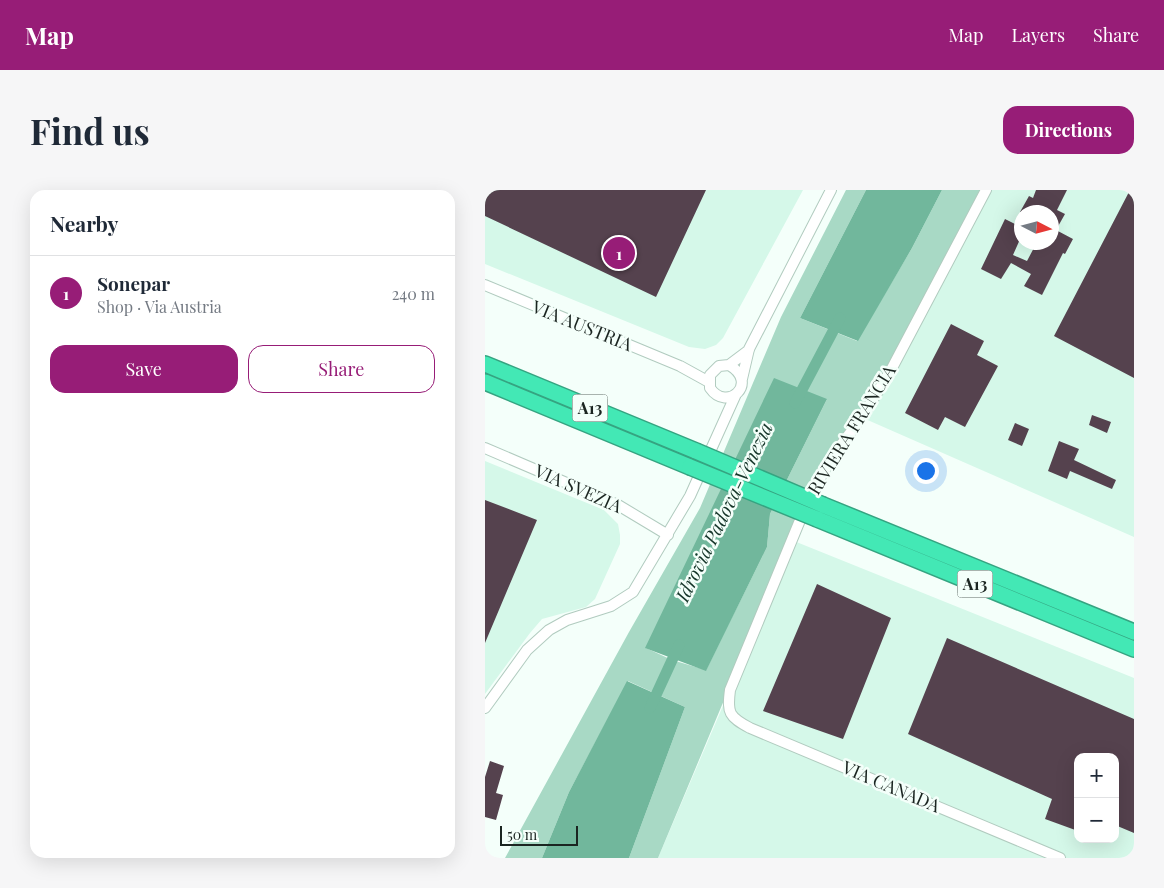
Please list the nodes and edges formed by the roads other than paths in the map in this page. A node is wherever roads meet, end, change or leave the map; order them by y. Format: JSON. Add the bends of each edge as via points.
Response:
{"nodes":[{"id":1,"x":831,"y":190,"type":"edge"},
{"id":2,"x":985,"y":190,"type":"edge"},
{"id":3,"x":485,"y":285,"type":"edge"},
{"id":4,"x":749,"y":350,"type":"junction"},
{"id":5,"x":485,"y":364,"type":"edge"},
{"id":6,"x":729,"y":365,"type":"junction"},
{"id":7,"x":680,"y":366,"type":"junction"},
{"id":8,"x":714,"y":369,"type":"junction"},
{"id":9,"x":742,"y":378,"type":"junction"},
{"id":10,"x":485,"y":382,"type":"edge"},
{"id":11,"x":709,"y":382,"type":"junction"},
{"id":12,"x":736,"y":394,"type":"junction"},
{"id":13,"x":718,"y":396,"type":"junction"},
{"id":14,"x":722,"y":422,"type":"junction"},
{"id":15,"x":485,"y":448,"type":"edge"},
{"id":16,"x":668,"y":535,"type":"junction"},
{"id":17,"x":1134,"y":632,"type":"edge"},
{"id":18,"x":1134,"y":649,"type":"edge"},
{"id":19,"x":728,"y":707,"type":"joint"},
{"id":20,"x":485,"y":708,"type":"edge"},
{"id":21,"x":1061,"y":858,"type":"edge"}],
"edges":[{"from":1,"to":4,"type":"street"},
{"from":2,"to":19,"type":"street","name":"RIVIERA FRANCIA","via":[[891,370],[862,417],[831,457],[810,496],[734,682]]},
{"from":3,"to":7,"type":"street","name":"VIA AUSTRIA"},
{"from":4,"to":6,"type":"street"},
{"from":4,"to":9,"type":"street"},
{"from":5,"to":17,"type":"highway","number":"A13","bridge":true},
{"from":6,"to":8,"type":"street"},
{"from":6,"to":9,"type":"street","via":[[738,370]]},
{"from":7,"to":8,"type":"street","name":"VIA AUSTRIA"},
{"from":7,"to":11,"type":"street","name":"VIA AUSTRIA"},
{"from":8,"to":11,"type":"street"},
{"from":9,"to":12,"type":"street"},
{"from":10,"to":18,"type":"highway","number":"A13","bridge":true},
{"from":11,"to":13,"type":"street","via":[[713,393]]},
{"from":12,"to":13,"type":"street","via":[[727,398]]},
{"from":12,"to":14,"type":"street"},
{"from":13,"to":14,"type":"street"},
{"from":14,"to":16,"type":"street","via":[[690,496]]},
{"from":15,"to":16,"type":"street","name":"VIA SVEZIA","via":[[618,505]]},
{"from":16,"to":20,"type":"street","via":[[644,578],[628,597],[549,630],[527,650]]},
{"from":19,"to":21,"type":"street","name":"VIA CANADA","via":[[734,720],[750,728]]}]}
